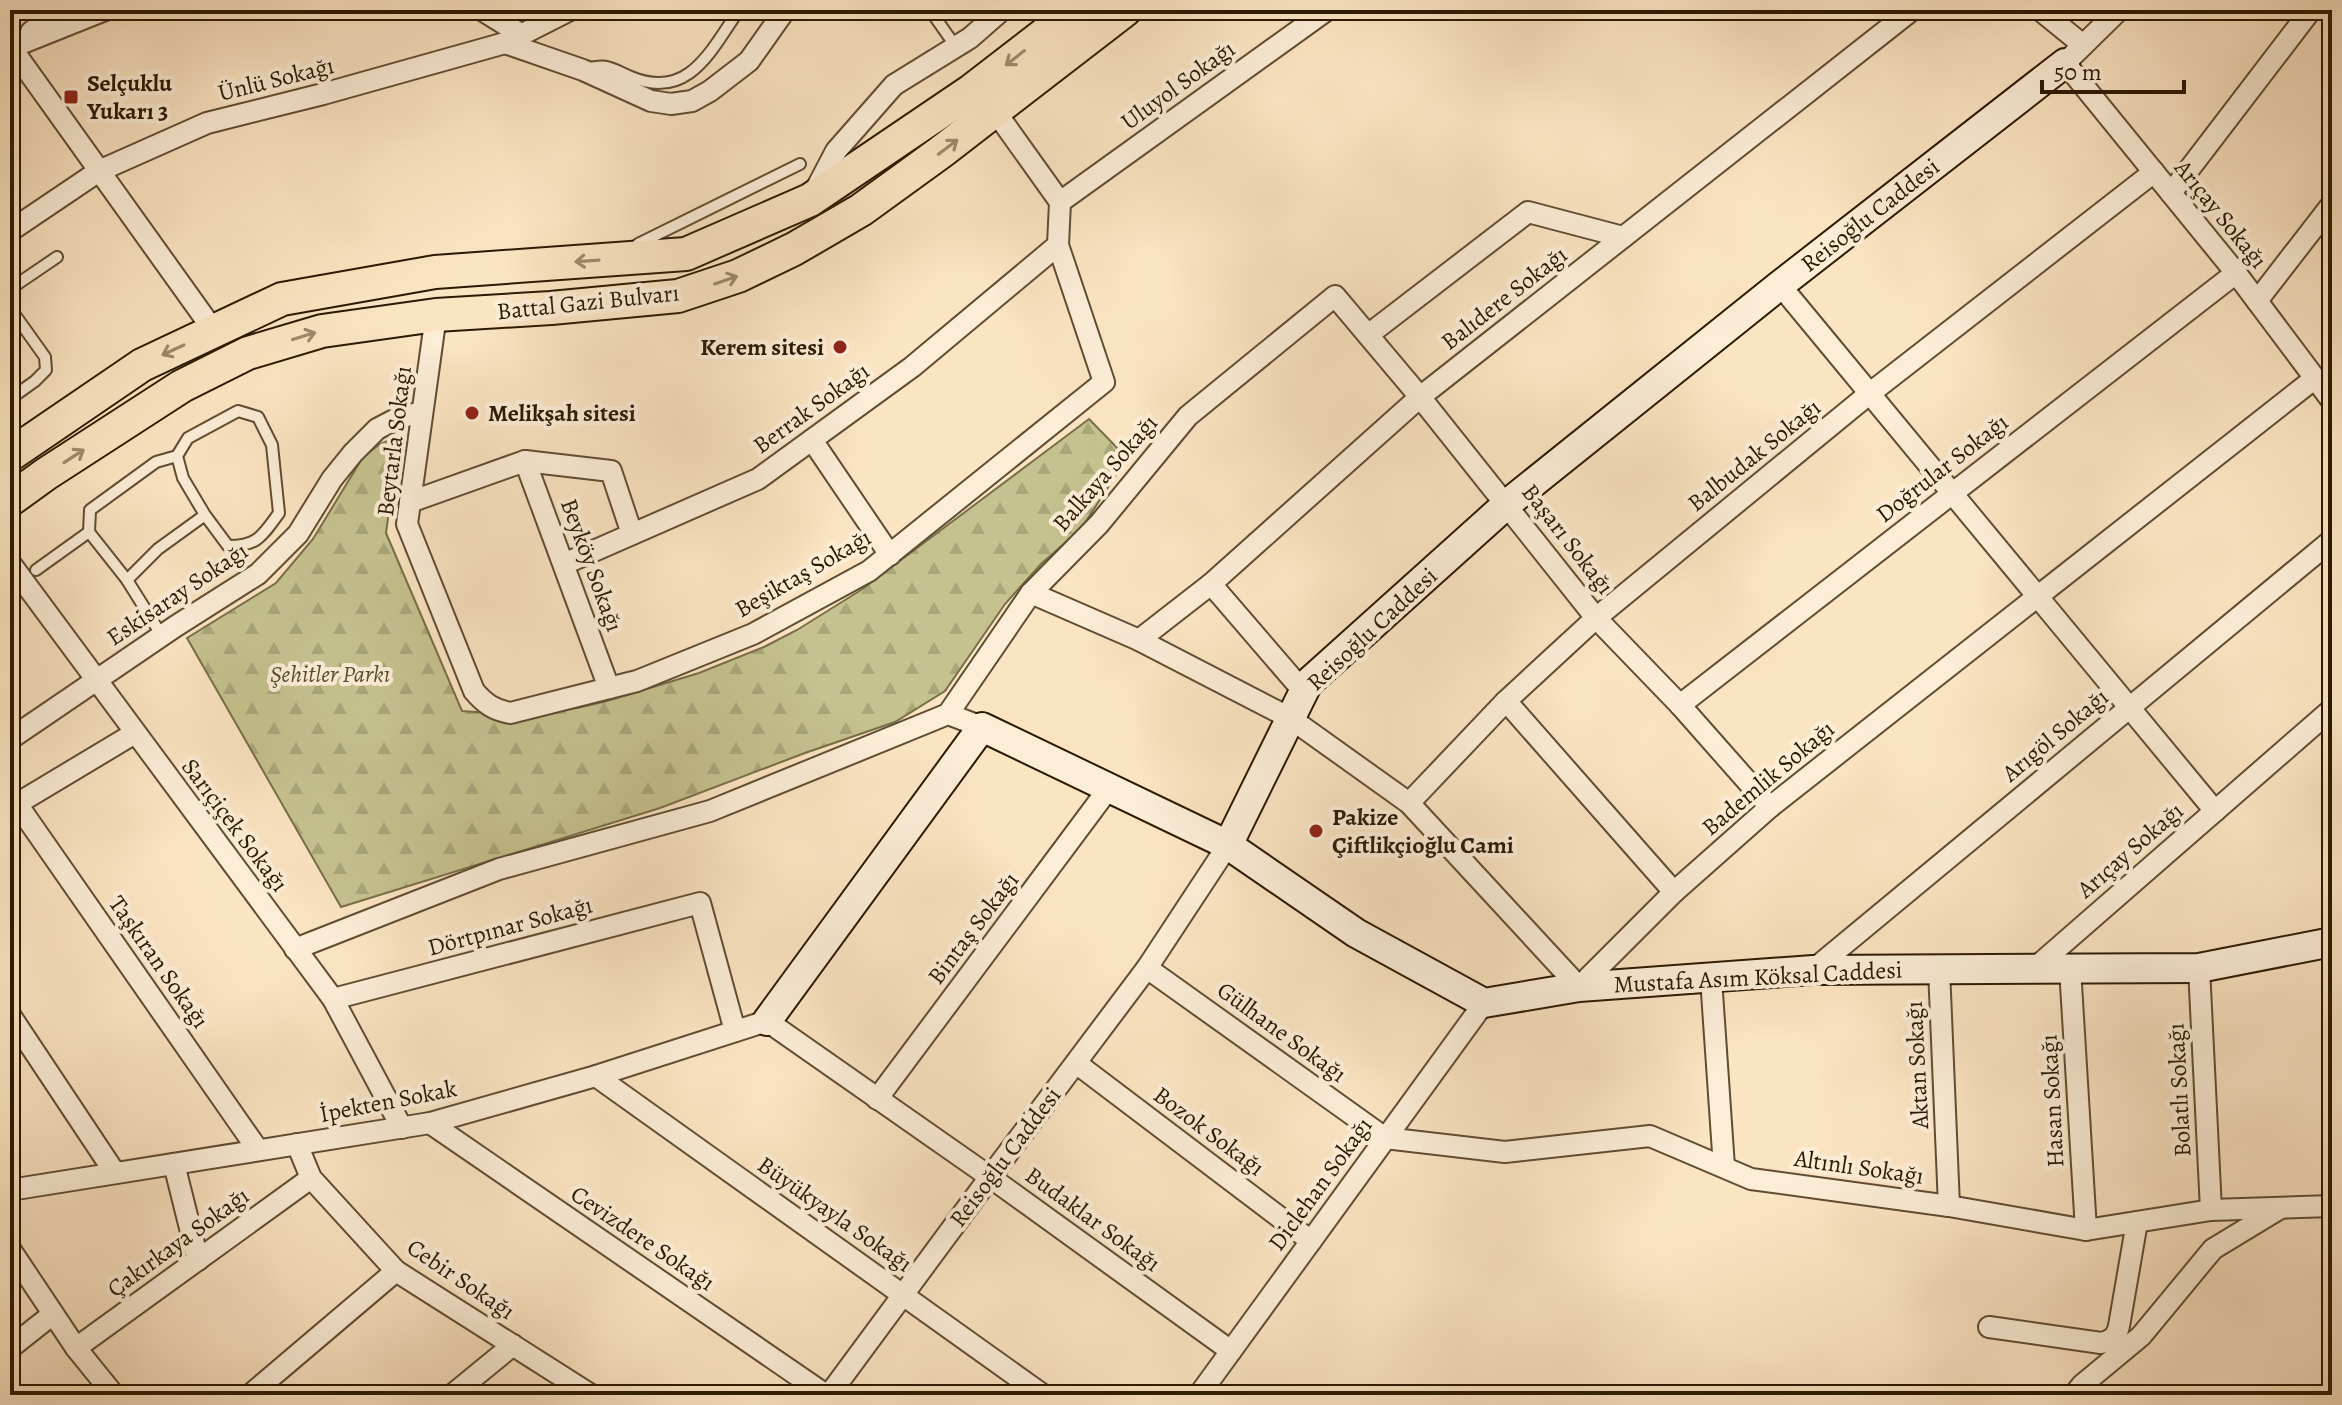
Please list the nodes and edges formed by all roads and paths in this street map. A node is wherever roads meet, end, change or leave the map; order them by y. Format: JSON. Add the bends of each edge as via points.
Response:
{"nodes":[{"id":1,"x":60,"y":10,"type":"edge"},
{"id":2,"x":105,"y":10,"type":"edge"},
{"id":3,"x":482,"y":10,"type":"edge"},
{"id":4,"x":570,"y":10,"type":"edge"},
{"id":5,"x":739,"y":10,"type":"edge"},
{"id":6,"x":785,"y":10,"type":"edge"},
{"id":7,"x":930,"y":10,"type":"edge"},
{"id":8,"x":1002,"y":10,"type":"edge"},
{"id":9,"x":1076,"y":10,"type":"edge"},
{"id":10,"x":1125,"y":10,"type":"edge"},
{"id":11,"x":1327,"y":10,"type":"edge"},
{"id":12,"x":1912,"y":10,"type":"edge"},
{"id":13,"x":2040,"y":10,"type":"edge"},
{"id":14,"x":2119,"y":10,"type":"edge"},
{"id":15,"x":2311,"y":10,"type":"edge"},
{"id":16,"x":514,"y":39,"type":"junction"},
{"id":17,"x":10,"y":47,"type":"edge"},
{"id":18,"x":956,"y":47,"type":"junction"},
{"id":19,"x":2074,"y":54,"type":"junction"},
{"id":20,"x":583,"y":70,"type":"junction"},
{"id":21,"x":995,"y":111,"type":"junction"},
{"id":22,"x":800,"y":164,"type":"dead end"},
{"id":23,"x":99,"y":171,"type":"junction"},
{"id":24,"x":2154,"y":172,"type":"junction"},
{"id":25,"x":2171,"y":193,"type":"junction"},
{"id":26,"x":810,"y":200,"type":"junction"},
{"id":27,"x":1060,"y":202,"type":"junction"},
{"id":28,"x":2332,"y":204,"type":"edge"},
{"id":29,"x":10,"y":231,"type":"edge"},
{"id":30,"x":1623,"y":237,"type":"junction"},
{"id":31,"x":1058,"y":245,"type":"junction"},
{"id":32,"x":57,"y":257,"type":"dead end"},
{"id":33,"x":630,"y":258,"type":"junction"},
{"id":34,"x":2236,"y":273,"type":"junction"},
{"id":35,"x":1780,"y":285,"type":"junction"},
{"id":36,"x":10,"y":289,"type":"edge"},
{"id":37,"x":1335,"y":296,"type":"joint"},
{"id":38,"x":2257,"y":301,"type":"junction"},
{"id":39,"x":10,"y":308,"type":"edge"},
{"id":40,"x":436,"y":315,"type":"junction"},
{"id":41,"x":214,"y":331,"type":"junction"},
{"id":42,"x":1368,"y":335,"type":"junction"},
{"id":43,"x":2314,"y":379,"type":"junction"},
{"id":44,"x":1869,"y":394,"type":"junction"},
{"id":45,"x":1420,"y":397,"type":"junction"},
{"id":46,"x":10,"y":399,"type":"edge"},
{"id":47,"x":2332,"y":401,"type":"edge"},
{"id":48,"x":422,"y":412,"type":"junction"},
{"id":49,"x":812,"y":440,"type":"junction"},
{"id":50,"x":10,"y":455,"type":"edge"},
{"id":51,"x":177,"y":456,"type":"junction"},
{"id":52,"x":525,"y":461,"type":"junction"},
{"id":53,"x":1952,"y":493,"type":"junction"},
{"id":54,"x":10,"y":500,"type":"edge"},
{"id":55,"x":410,"y":502,"type":"junction"},
{"id":56,"x":1507,"y":504,"type":"junction"},
{"id":57,"x":205,"y":515,"type":"junction"},
{"id":58,"x":89,"y":532,"type":"junction"},
{"id":59,"x":632,"y":534,"type":"junction"},
{"id":60,"x":2332,"y":540,"type":"edge"},
{"id":61,"x":890,"y":555,"type":"junction"},
{"id":62,"x":10,"y":563,"type":"edge"},
{"id":63,"x":564,"y":564,"type":"junction"},
{"id":64,"x":36,"y":570,"type":"dead end"},
{"id":65,"x":127,"y":580,"type":"junction"},
{"id":66,"x":1211,"y":584,"type":"junction"},
{"id":67,"x":1031,"y":593,"type":"junction"},
{"id":68,"x":2038,"y":597,"type":"junction"},
{"id":69,"x":1596,"y":618,"type":"junction"},
{"id":70,"x":162,"y":636,"type":"junction"},
{"id":71,"x":1139,"y":640,"type":"junction"},
{"id":72,"x":97,"y":681,"type":"junction"},
{"id":73,"x":609,"y":688,"type":"junction"},
{"id":74,"x":1304,"y":692,"type":"junction"},
{"id":75,"x":1506,"y":701,"type":"junction"},
{"id":76,"x":483,"y":702,"type":"joint"},
{"id":77,"x":1680,"y":705,"type":"junction"},
{"id":78,"x":2129,"y":707,"type":"junction"},
{"id":79,"x":2332,"y":709,"type":"edge"},
{"id":80,"x":948,"y":714,"type":"junction"},
{"id":81,"x":1290,"y":718,"type":"junction"},
{"id":82,"x":982,"y":727,"type":"junction"},
{"id":83,"x":135,"y":733,"type":"junction"},
{"id":84,"x":10,"y":739,"type":"edge"},
{"id":85,"x":1109,"y":788,"type":"junction"},
{"id":86,"x":1409,"y":803,"type":"junction"},
{"id":87,"x":13,"y":806,"type":"edge"},
{"id":88,"x":1770,"y":807,"type":"junction"},
{"id":89,"x":2215,"y":811,"type":"junction"},
{"id":90,"x":1228,"y":845,"type":"junction"},
{"id":91,"x":1674,"y":892,"type":"junction"},
{"id":92,"x":2332,"y":942,"type":"edge"},
{"id":93,"x":295,"y":949,"type":"junction"},
{"id":94,"x":1147,"y":968,"type":"junction"},
{"id":95,"x":2035,"y":968,"type":"junction"},
{"id":96,"x":2070,"y":968,"type":"junction"},
{"id":97,"x":2199,"y":968,"type":"junction"},
{"id":98,"x":1939,"y":969,"type":"junction"},
{"id":99,"x":1813,"y":970,"type":"junction"},
{"id":100,"x":1711,"y":978,"type":"junction"},
{"id":101,"x":1579,"y":987,"type":"junction"},
{"id":102,"x":333,"y":999,"type":"junction"},
{"id":103,"x":1484,"y":1003,"type":"junction"},
{"id":104,"x":10,"y":1015,"type":"edge"},
{"id":105,"x":767,"y":1021,"type":"junction"},
{"id":106,"x":735,"y":1031,"type":"junction"},
{"id":107,"x":1076,"y":1063,"type":"junction"},
{"id":108,"x":596,"y":1076,"type":"junction"},
{"id":109,"x":877,"y":1099,"type":"junction"},
{"id":110,"x":430,"y":1123,"type":"junction"},
{"id":111,"x":402,"y":1128,"type":"junction"},
{"id":112,"x":1385,"y":1138,"type":"junction"},
{"id":113,"x":297,"y":1144,"type":"junction"},
{"id":114,"x":258,"y":1150,"type":"junction"},
{"id":115,"x":174,"y":1164,"type":"junction"},
{"id":116,"x":1724,"y":1167,"type":"junction"},
{"id":117,"x":115,"y":1173,"type":"junction"},
{"id":118,"x":990,"y":1177,"type":"junction"},
{"id":119,"x":311,"y":1178,"type":"junction"},
{"id":120,"x":10,"y":1190,"type":"edge"},
{"id":121,"x":1949,"y":1206,"type":"junction"},
{"id":122,"x":2332,"y":1206,"type":"edge"},
{"id":123,"x":2280,"y":1208,"type":"junction"},
{"id":124,"x":2211,"y":1210,"type":"junction"},
{"id":125,"x":2137,"y":1222,"type":"junction"},
{"id":126,"x":2086,"y":1230,"type":"junction"},
{"id":127,"x":1311,"y":1241,"type":"junction"},
{"id":128,"x":10,"y":1249,"type":"edge"},
{"id":129,"x":198,"y":1260,"type":"junction"},
{"id":130,"x":396,"y":1271,"type":"junction"},
{"id":131,"x":904,"y":1294,"type":"junction"},
{"id":132,"x":53,"y":1314,"type":"junction"},
{"id":133,"x":1989,"y":1327,"type":"dead end"},
{"id":134,"x":513,"y":1345,"type":"junction"},
{"id":135,"x":10,"y":1348,"type":"edge"},
{"id":136,"x":76,"y":1348,"type":"junction"},
{"id":137,"x":1231,"y":1351,"type":"junction"},
{"id":138,"x":114,"y":1395,"type":"edge"},
{"id":139,"x":250,"y":1395,"type":"edge"},
{"id":140,"x":452,"y":1395,"type":"edge"},
{"id":141,"x":591,"y":1395,"type":"edge"},
{"id":142,"x":828,"y":1395,"type":"edge"},
{"id":143,"x":1043,"y":1395,"type":"edge"},
{"id":144,"x":1199,"y":1395,"type":"edge"},
{"id":145,"x":2074,"y":1395,"type":"edge"}],
"edges":[{"from":1,"to":17,"type":"street"},
{"from":2,"to":17,"type":"street"},
{"from":3,"to":16,"type":"street"},
{"from":4,"to":16,"type":"street","name":"Ünlü Sokağı"},
{"from":5,"to":20,"type":"lane","via":[[698,68],[673,83],[645,82],[602,64]]},
{"from":6,"to":20,"type":"street","via":[[749,61],[692,101],[651,101]]},
{"from":7,"to":18,"type":"lane"},
{"from":8,"to":18,"type":"street"},
{"from":9,"to":26,"type":"main road","name":"Battal Gazi Bulvarı","one_way":true,"via":[[971,91]]},
{"from":10,"to":21,"type":"main road","name":"Battal Gazi Bulvarı"},
{"from":11,"to":27,"type":"street","name":"Uluyol Sokağı"},
{"from":12,"to":30,"type":"street","name":"Balıdere Sokağı"},
{"from":13,"to":19,"type":"street","name":"Arıçay Sokağı"},
{"from":14,"to":19,"type":"street"},
{"from":15,"to":25,"type":"street"},
{"from":16,"to":20,"type":"street"},
{"from":16,"to":23,"type":"street","name":"Ünlü Sokağı","via":[[207,123]]},
{"from":17,"to":23,"type":"street"},
{"from":18,"to":26,"type":"street","via":[[894,85],[836,151]]},
{"from":19,"to":24,"type":"street","name":"Arıçay Sokağı"},
{"from":19,"to":35,"type":"street","name":"Reisoğlu Caddesi"},
{"from":21,"to":27,"type":"street"},
{"from":40,"to":21,"type":"main road","name":"Battal Gazi Bulvarı","one_way":true,"via":[[678,296],[738,276],[861,210]]},
{"from":22,"to":33,"type":"lane","via":[[638,244]]},
{"from":23,"to":29,"type":"street","name":"Ünlü Sokağı"},
{"from":23,"to":41,"type":"street"},
{"from":24,"to":25,"type":"street","name":"Arıçay Sokağı"},
{"from":24,"to":44,"type":"street","name":"Balbudak Sokağı"},
{"from":25,"to":34,"type":"street","name":"Arıçay Sokağı"},
{"from":26,"to":33,"type":"main road","name":"Battal Gazi Bulvarı","via":[[686,254]]},
{"from":27,"to":31,"type":"street"},
{"from":28,"to":38,"type":"street"},
{"from":30,"to":42,"type":"street","via":[[1528,212]]},
{"from":30,"to":45,"type":"street","name":"Balıdere Sokağı"},
{"from":31,"to":49,"type":"street","name":"Berrak Sokağı","via":[[912,367]]},
{"from":31,"to":61,"type":"street","name":"Beşiktaş Sokağı","via":[[1104,382]]},
{"from":32,"to":36,"type":"lane"},
{"from":33,"to":41,"type":"main road","name":"Battal Gazi Bulvarı","one_way":true,"via":[[420,274],[282,299]]},
{"from":34,"to":38,"type":"street","name":"Arıçay Sokağı"},
{"from":34,"to":53,"type":"street","name":"Doğrular Sokağı"},
{"from":35,"to":44,"type":"street"},
{"from":35,"to":56,"type":"street","name":"Reisoğlu Caddesi"},
{"from":37,"to":42,"type":"street","name":"Başarı Sokağı"},
{"from":37,"to":67,"type":"street","name":"Balkaya Sokağı","via":[[1188,416],[1099,524]]},
{"from":38,"to":43,"type":"street","name":"Arıçay Sokağı"},
{"from":39,"to":46,"type":"lane","via":[[45,357],[46,370]]},
{"from":40,"to":48,"type":"street","name":"Beytarla Sokağı"},
{"from":54,"to":40,"type":"main road","name":"Battal Gazi Bulvarı","one_way":true,"via":[[182,386],[248,353],[322,331]]},
{"from":41,"to":50,"type":"main road","name":"Battal Gazi Bulvarı","one_way":true,"via":[[142,365]]},
{"from":42,"to":45,"type":"street","name":"Başarı Sokağı"},
{"from":43,"to":47,"type":"street","name":"Arıçay Sokağı"},
{"from":43,"to":68,"type":"street","name":"Bademlik Sokağı"},
{"from":44,"to":53,"type":"street"},
{"from":44,"to":69,"type":"street","name":"Balbudak Sokağı"},
{"from":45,"to":56,"type":"street","name":"Başarı Sokağı"},
{"from":45,"to":66,"type":"street","name":"Balıdere Sokağı"},
{"from":48,"to":55,"type":"street","name":"Beytarla Sokağı"},
{"from":48,"to":70,"type":"street","name":"Eskisaray Sokağı","via":[[377,429],[332,479],[298,534],[258,574]]},
{"from":49,"to":59,"type":"street","name":"Berrak Sokağı","via":[[758,479]]},
{"from":49,"to":61,"type":"street"},
{"from":51,"to":57,"type":"lane","via":[[183,478]]},
{"from":51,"to":57,"type":"lane","via":[[188,438],[238,411],[258,417],[272,445],[279,513],[264,534],[247,546],[228,546]]},
{"from":51,"to":58,"type":"lane","via":[[156,462],[90,510]]},
{"from":52,"to":55,"type":"street"},
{"from":52,"to":59,"type":"street","via":[[611,471]]},
{"from":52,"to":63,"type":"street","name":"Beyköy Sokağı"},
{"from":53,"to":68,"type":"street"},
{"from":53,"to":77,"type":"street","name":"Doğrular Sokağı"},
{"from":55,"to":76,"type":"street","name":"Beytarla Sokağı","via":[[407,524]]},
{"from":56,"to":69,"type":"street","name":"Başarı Sokağı"},
{"from":56,"to":74,"type":"street","name":"Reisoğlu Caddesi"},
{"from":57,"to":65,"type":"lane"},
{"from":58,"to":64,"type":"lane"},
{"from":58,"to":65,"type":"lane"},
{"from":59,"to":63,"type":"street","name":"Berrak Sokağı"},
{"from":60,"to":78,"type":"street","name":"Arıgöl Sokağı"},
{"from":61,"to":73,"type":"street","name":"Beşiktaş Sokağı","via":[[753,634]]},
{"from":62,"to":72,"type":"street","name":"Sarıçiçek Sokağı"},
{"from":63,"to":73,"type":"street","name":"Beyköy Sokağı"},
{"from":65,"to":70,"type":"lane"},
{"from":66,"to":71,"type":"street","name":"Balıdere Sokağı"},
{"from":66,"to":74,"type":"street"},
{"from":67,"to":71,"type":"street"},
{"from":67,"to":80,"type":"street","name":"Balkaya Sokağı"},
{"from":68,"to":78,"type":"street"},
{"from":68,"to":88,"type":"street","name":"Bademlik Sokağı"},
{"from":69,"to":75,"type":"street","name":"Balbudak Sokağı"},
{"from":69,"to":77,"type":"street","name":"Başarı Sokağı"},
{"from":70,"to":72,"type":"street","name":"Eskisaray Sokağı"},
{"from":71,"to":81,"type":"street"},
{"from":72,"to":83,"type":"street","name":"Sarıçiçek Sokağı"},
{"from":72,"to":84,"type":"street","name":"Eskisaray Sokağı"},
{"from":73,"to":76,"type":"street","name":"Beşiktaş Sokağı","via":[[510,713]]},
{"from":74,"to":81,"type":"street","name":"Reisoğlu Caddesi"},
{"from":75,"to":86,"type":"street","name":"Balbudak Sokağı"},
{"from":75,"to":91,"type":"street"},
{"from":77,"to":88,"type":"street","name":"Başarı Sokağı"},
{"from":78,"to":89,"type":"street"},
{"from":78,"to":99,"type":"street","name":"Arıgöl Sokağı"},
{"from":79,"to":89,"type":"street","name":"Arıçay Sokağı"},
{"from":80,"to":82,"type":"street"},
{"from":80,"to":93,"type":"street","via":[[710,811],[499,869]]},
{"from":81,"to":86,"type":"street"},
{"from":81,"to":90,"type":"street","name":"Reisoğlu Caddesi"},
{"from":82,"to":85,"type":"street"},
{"from":82,"to":105,"type":"street"},
{"from":83,"to":87,"type":"street"},
{"from":83,"to":93,"type":"street","name":"Sarıçiçek Sokağı"},
{"from":85,"to":90,"type":"street"},
{"from":85,"to":109,"type":"street","name":"Bintaş Sokağı"},
{"from":86,"to":101,"type":"street"},
{"from":87,"to":114,"type":"street","name":"Taşkıran Sokağı"},
{"from":88,"to":91,"type":"street","name":"Bademlik Sokağı"},
{"from":89,"to":95,"type":"street","name":"Arıçay Sokağı"},
{"from":90,"to":94,"type":"street","name":"Reisoğlu Caddesi"},
{"from":90,"to":103,"type":"street","via":[[1356,933]]},
{"from":91,"to":101,"type":"street","name":"Bademlik Sokağı"},
{"from":92,"to":97,"type":"street","name":"Mustafa Asım Köksal Caddesi"},
{"from":93,"to":102,"type":"street","name":"Sarıçiçek Sokağı"},
{"from":94,"to":107,"type":"street","name":"Reisoğlu Caddesi"},
{"from":94,"to":112,"type":"street","name":"Gülhane Sokağı"},
{"from":95,"to":96,"type":"street","name":"Mustafa Asım Köksal Caddesi"},
{"from":95,"to":98,"type":"street","name":"Mustafa Asım Köksal Caddesi"},
{"from":96,"to":97,"type":"street","name":"Mustafa Asım Köksal Caddesi"},
{"from":96,"to":126,"type":"street","name":"Hasan Sokağı"},
{"from":97,"to":124,"type":"street","name":"Bolatlı Sokağı"},
{"from":98,"to":99,"type":"street","name":"Mustafa Asım Köksal Caddesi"},
{"from":98,"to":121,"type":"street","name":"Aktan Sokağı"},
{"from":99,"to":100,"type":"street","name":"Mustafa Asım Köksal Caddesi"},
{"from":100,"to":101,"type":"street","name":"Mustafa Asım Köksal Caddesi"},
{"from":100,"to":116,"type":"street"},
{"from":101,"to":103,"type":"street","name":"Mustafa Asım Köksal Caddesi"},
{"from":102,"to":106,"type":"street","name":"Dörtpınar Sokağı","via":[[700,903]]},
{"from":102,"to":111,"type":"street","name":"Sarıçiçek Sokağı"},
{"from":103,"to":112,"type":"street","name":"Diclehan Sokağı"},
{"from":104,"to":117,"type":"street"},
{"from":105,"to":106,"type":"street","name":"İpekten Sokak"},
{"from":105,"to":109,"type":"street","name":"Budaklar Sokağı"},
{"from":106,"to":108,"type":"street","name":"İpekten Sokak"},
{"from":107,"to":118,"type":"street","name":"Reisoğlu Caddesi"},
{"from":107,"to":127,"type":"street","name":"Bozok Sokağı"},
{"from":108,"to":110,"type":"street","name":"İpekten Sokak"},
{"from":108,"to":131,"type":"street","name":"Büyükyayla Sokağı"},
{"from":109,"to":118,"type":"street","name":"Budaklar Sokağı"},
{"from":110,"to":111,"type":"street","name":"İpekten Sokak"},
{"from":110,"to":142,"type":"street","name":"Cevizdere Sokağı"},
{"from":111,"to":113,"type":"street","name":"İpekten Sokak"},
{"from":112,"to":116,"type":"street","name":"Altınlı Sokağı","via":[[1505,1152],[1650,1136]]},
{"from":112,"to":127,"type":"street","name":"Diclehan Sokağı"},
{"from":113,"to":114,"type":"street","name":"İpekten Sokak"},
{"from":113,"to":119,"type":"street","name":"Cebir Sokağı"},
{"from":114,"to":115,"type":"street","name":"İpekten Sokak"},
{"from":115,"to":117,"type":"street","name":"İpekten Sokak"},
{"from":115,"to":129,"type":"street"},
{"from":116,"to":121,"type":"street","name":"Altınlı Sokağı","via":[[1751,1179]]},
{"from":117,"to":120,"type":"street","name":"İpekten Sokak"},
{"from":118,"to":131,"type":"street","name":"Reisoğlu Caddesi"},
{"from":118,"to":137,"type":"street","name":"Budaklar Sokağı"},
{"from":119,"to":129,"type":"street","name":"Çakırkaya Sokağı"},
{"from":119,"to":130,"type":"street","name":"Cebir Sokağı"},
{"from":121,"to":126,"type":"street","name":"Altınlı Sokağı"},
{"from":122,"to":123,"type":"street","name":"Altınlı Sokağı"},
{"from":123,"to":124,"type":"street","name":"Altınlı Sokağı"},
{"from":123,"to":145,"type":"street","via":[[2213,1249],[2141,1336]]},
{"from":124,"to":125,"type":"street","name":"Altınlı Sokağı"},
{"from":125,"to":126,"type":"street","name":"Altınlı Sokağı"},
{"from":125,"to":133,"type":"street","via":[[2118,1332],[2111,1340],[2101,1343]]},
{"from":127,"to":137,"type":"street","name":"Diclehan Sokağı"},
{"from":128,"to":132,"type":"street"},
{"from":129,"to":136,"type":"street","name":"Çakırkaya Sokağı"},
{"from":130,"to":134,"type":"street","name":"Cebir Sokağı"},
{"from":130,"to":139,"type":"street"},
{"from":131,"to":142,"type":"street","name":"Reisoğlu Caddesi"},
{"from":131,"to":143,"type":"street","name":"Büyükyayla Sokağı"},
{"from":132,"to":135,"type":"street"},
{"from":132,"to":136,"type":"street"},
{"from":134,"to":140,"type":"street"},
{"from":134,"to":141,"type":"street","name":"Cebir Sokağı"},
{"from":136,"to":138,"type":"street"},
{"from":137,"to":144,"type":"street","name":"Diclehan Sokağı"}]}
